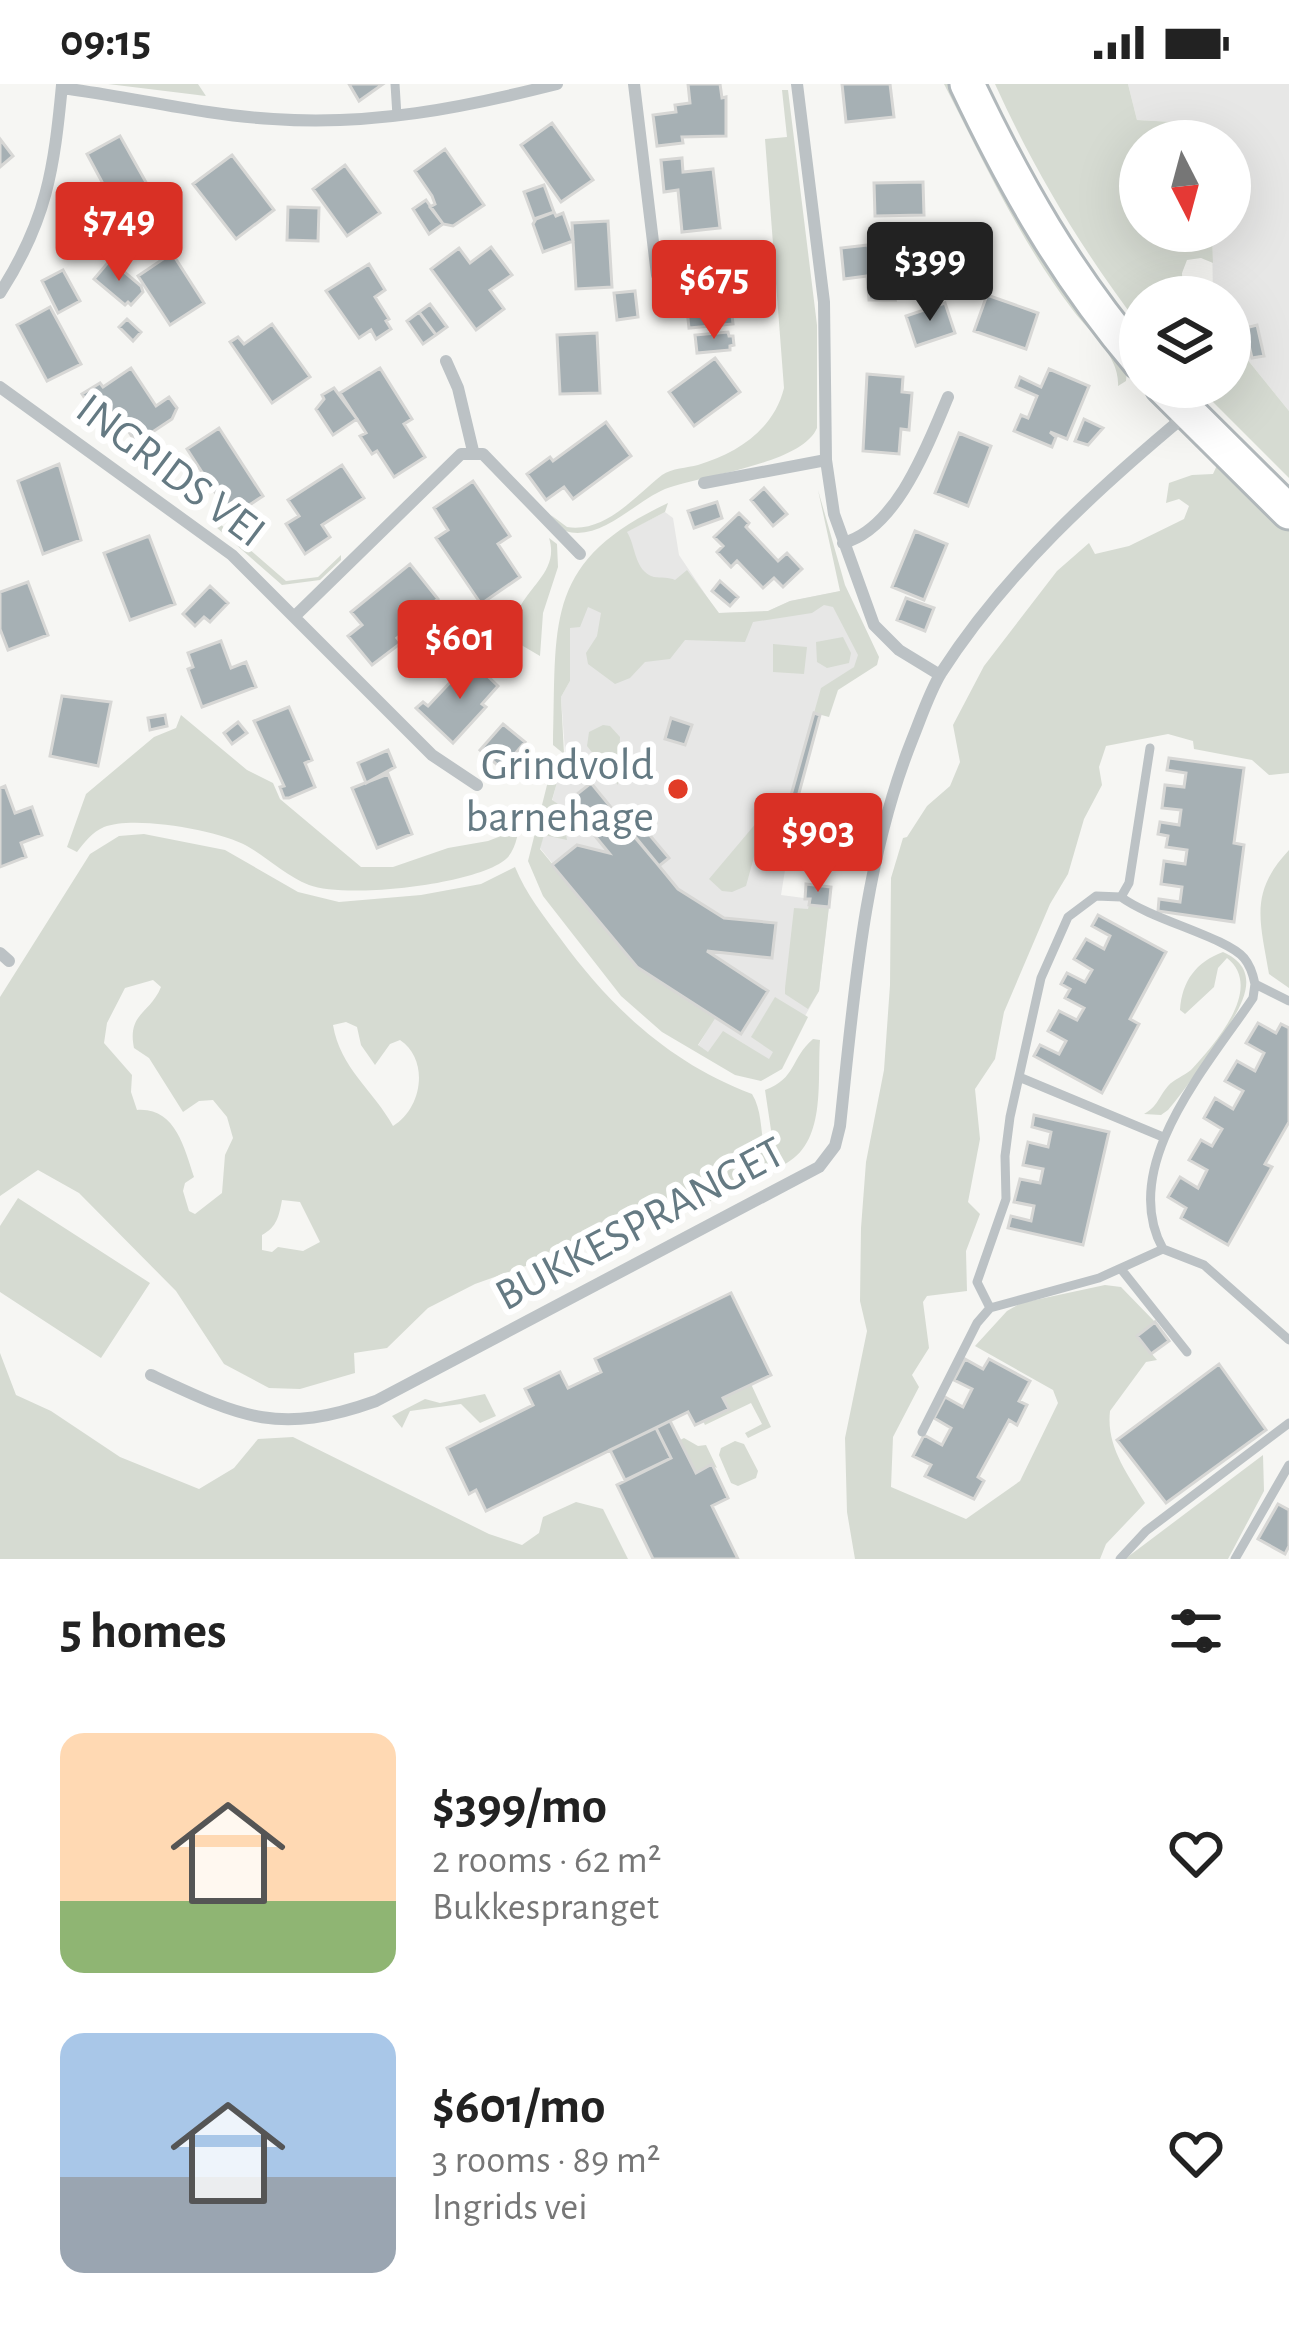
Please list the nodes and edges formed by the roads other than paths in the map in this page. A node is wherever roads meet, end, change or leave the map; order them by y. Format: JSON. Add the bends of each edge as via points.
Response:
{"nodes":[{"id":1,"x":395,"y":84,"type":"edge"},
{"id":2,"x":556,"y":84,"type":"edge"},
{"id":3,"x":634,"y":84,"type":"edge"},
{"id":4,"x":797,"y":84,"type":"edge"},
{"id":5,"x":967,"y":84,"type":"edge"},
{"id":6,"x":62,"y":86,"type":"edge"},
{"id":7,"x":397,"y":116,"type":"junction"},
{"id":8,"x":657,"y":275,"type":"dead end"},
{"id":9,"x":0,"y":293,"type":"edge"},
{"id":10,"x":1119,"y":336,"type":"edge"},
{"id":11,"x":446,"y":361,"type":"dead end"},
{"id":12,"x":0,"y":387,"type":"edge"},
{"id":13,"x":948,"y":397,"type":"dead end"},
{"id":14,"x":1182,"y":408,"type":"edge"},
{"id":15,"x":1187,"y":414,"type":"junction"},
{"id":16,"x":473,"y":451,"type":"junction"},
{"id":17,"x":826,"y":460,"type":"junction"},
{"id":18,"x":704,"y":484,"type":"dead end"},
{"id":19,"x":1289,"y":512,"type":"edge"},
{"id":20,"x":843,"y":543,"type":"junction"},
{"id":21,"x":580,"y":554,"type":"dead end"},
{"id":22,"x":295,"y":616,"type":"junction"},
{"id":23,"x":940,"y":675,"type":"junction"},
{"id":24,"x":1150,"y":748,"type":"dead end"},
{"id":25,"x":477,"y":785,"type":"dead end"},
{"id":26,"x":1121,"y":897,"type":"junction"},
{"id":27,"x":1255,"y":984,"type":"junction"},
{"id":28,"x":1289,"y":1001,"type":"edge"},
{"id":29,"x":1019,"y":1077,"type":"junction"},
{"id":30,"x":1163,"y":1137,"type":"junction"},
{"id":31,"x":1163,"y":1249,"type":"junction"},
{"id":32,"x":1121,"y":1269,"type":"junction"},
{"id":33,"x":990,"y":1308,"type":"junction"},
{"id":34,"x":1289,"y":1340,"type":"edge"},
{"id":35,"x":1187,"y":1352,"type":"dead end"},
{"id":36,"x":151,"y":1375,"type":"dead end"},
{"id":37,"x":1289,"y":1423,"type":"edge"},
{"id":38,"x":922,"y":1432,"type":"dead end"},
{"id":39,"x":1289,"y":1465,"type":"edge"},
{"id":40,"x":1120,"y":1559,"type":"edge"},
{"id":41,"x":1235,"y":1559,"type":"edge"}],
"edges":[{"from":1,"to":7,"type":"lane"},
{"from":2,"to":7,"type":"street"},
{"from":3,"to":8,"type":"street"},
{"from":4,"to":17,"type":"street","via":[[824,302]]},
{"from":5,"to":10,"type":"street","via":[[1043,233]]},
{"from":6,"to":7,"type":"street","via":[[273,119]]},
{"from":6,"to":9,"type":"street","via":[[44,205]]},
{"from":11,"to":16,"type":"street"},
{"from":12,"to":22,"type":"street","name":"INGRIDS VEI","via":[[186,519]]},
{"from":13,"to":20,"type":"street","via":[[904,488],[875,525]]},
{"from":14,"to":15,"type":"street"},
{"from":15,"to":19,"type":"street"},
{"from":15,"to":23,"type":"street","name":"BUKKESPRANGET","via":[[1065,523]]},
{"from":16,"to":21,"type":"street"},
{"from":16,"to":22,"type":"street"},
{"from":17,"to":18,"type":"street"},
{"from":17,"to":20,"type":"street"},
{"from":20,"to":23,"type":"street","via":[[874,625]]},
{"from":22,"to":25,"type":"street","name":"INGRIDS VEI","via":[[432,755]]},
{"from":23,"to":36,"type":"street","name":"BUKKESPRANGET","via":[[884,828],[851,1009],[841,1126],[819,1167],[332,1417],[271,1420],[229,1411]]},
{"from":24,"to":26,"type":"lane"},
{"from":26,"to":27,"type":"lane","via":[[1237,952]]},
{"from":26,"to":29,"type":"lane","via":[[1096,896],[1068,917],[1041,978]]},
{"from":27,"to":28,"type":"lane"},
{"from":27,"to":30,"type":"lane"},
{"from":29,"to":30,"type":"lane"},
{"from":29,"to":33,"type":"lane","via":[[1006,1199],[977,1282]]},
{"from":30,"to":31,"type":"lane","via":[[1149,1218]]},
{"from":31,"to":32,"type":"lane"},
{"from":31,"to":34,"type":"lane","via":[[1204,1264]]},
{"from":32,"to":33,"type":"lane"},
{"from":32,"to":35,"type":"lane"},
{"from":33,"to":38,"type":"lane"},
{"from":37,"to":40,"type":"lane"},
{"from":39,"to":41,"type":"lane"}]}
